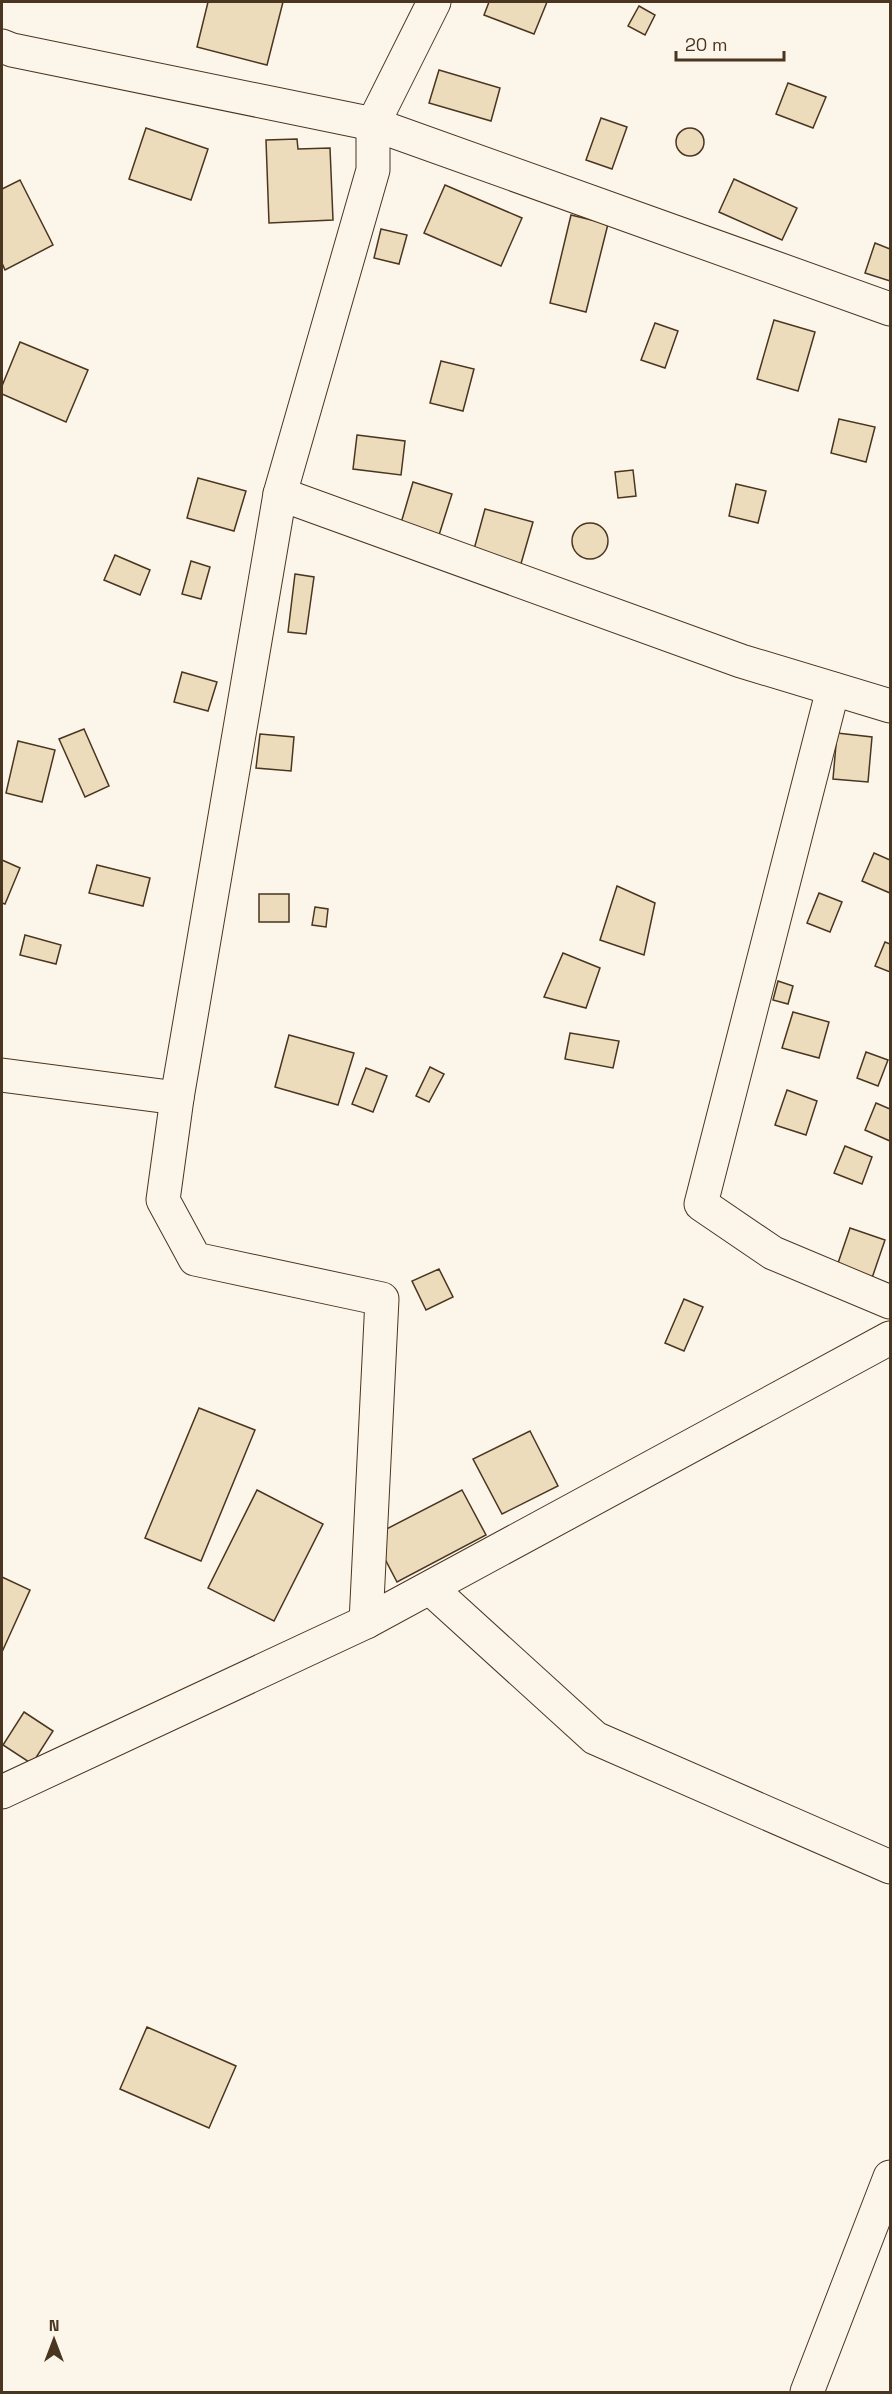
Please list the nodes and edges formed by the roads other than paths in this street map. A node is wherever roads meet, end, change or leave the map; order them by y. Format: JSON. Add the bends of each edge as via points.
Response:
{"nodes":[{"id":1,"x":434,"y":2,"type":"edge"},
{"id":2,"x":2,"y":46,"type":"edge"},
{"id":3,"x":373,"y":124,"type":"junction"},
{"id":4,"x":891,"y":309,"type":"edge"},
{"id":5,"x":280,"y":494,"type":"junction"},
{"id":6,"x":833,"y":689,"type":"junction"},
{"id":7,"x":891,"y":706,"type":"edge"},
{"id":8,"x":2,"y":1075,"type":"edge"},
{"id":9,"x":177,"y":1098,"type":"junction"},
{"id":10,"x":891,"y":1302,"type":"edge"},
{"id":11,"x":891,"y":1338,"type":"edge"},
{"id":12,"x":430,"y":1588,"type":"junction"},
{"id":13,"x":366,"y":1622,"type":"junction"},
{"id":14,"x":2,"y":1792,"type":"edge"},
{"id":15,"x":891,"y":1867,"type":"edge"},
{"id":16,"x":891,"y":2177,"type":"edge"},
{"id":17,"x":807,"y":2392,"type":"edge"}],
"edges":[{"from":1,"to":3,"type":"street"},
{"from":2,"to":3,"type":"street"},
{"from":3,"to":4,"type":"street"},
{"from":3,"to":5,"type":"street","via":[[373,170]]},
{"from":5,"to":6,"type":"street","via":[[741,661]]},
{"from":5,"to":9,"type":"street"},
{"from":6,"to":7,"type":"street"},
{"from":6,"to":10,"type":"street","via":[[701,1204],[773,1252]]},
{"from":8,"to":9,"type":"street"},
{"from":9,"to":13,"type":"street","via":[[163,1200],[195,1259],[382,1299]]},
{"from":11,"to":12,"type":"street"},
{"from":12,"to":13,"type":"street"},
{"from":12,"to":15,"type":"street","via":[[595,1738]]},
{"from":13,"to":14,"type":"street"},
{"from":16,"to":17,"type":"street"}]}
